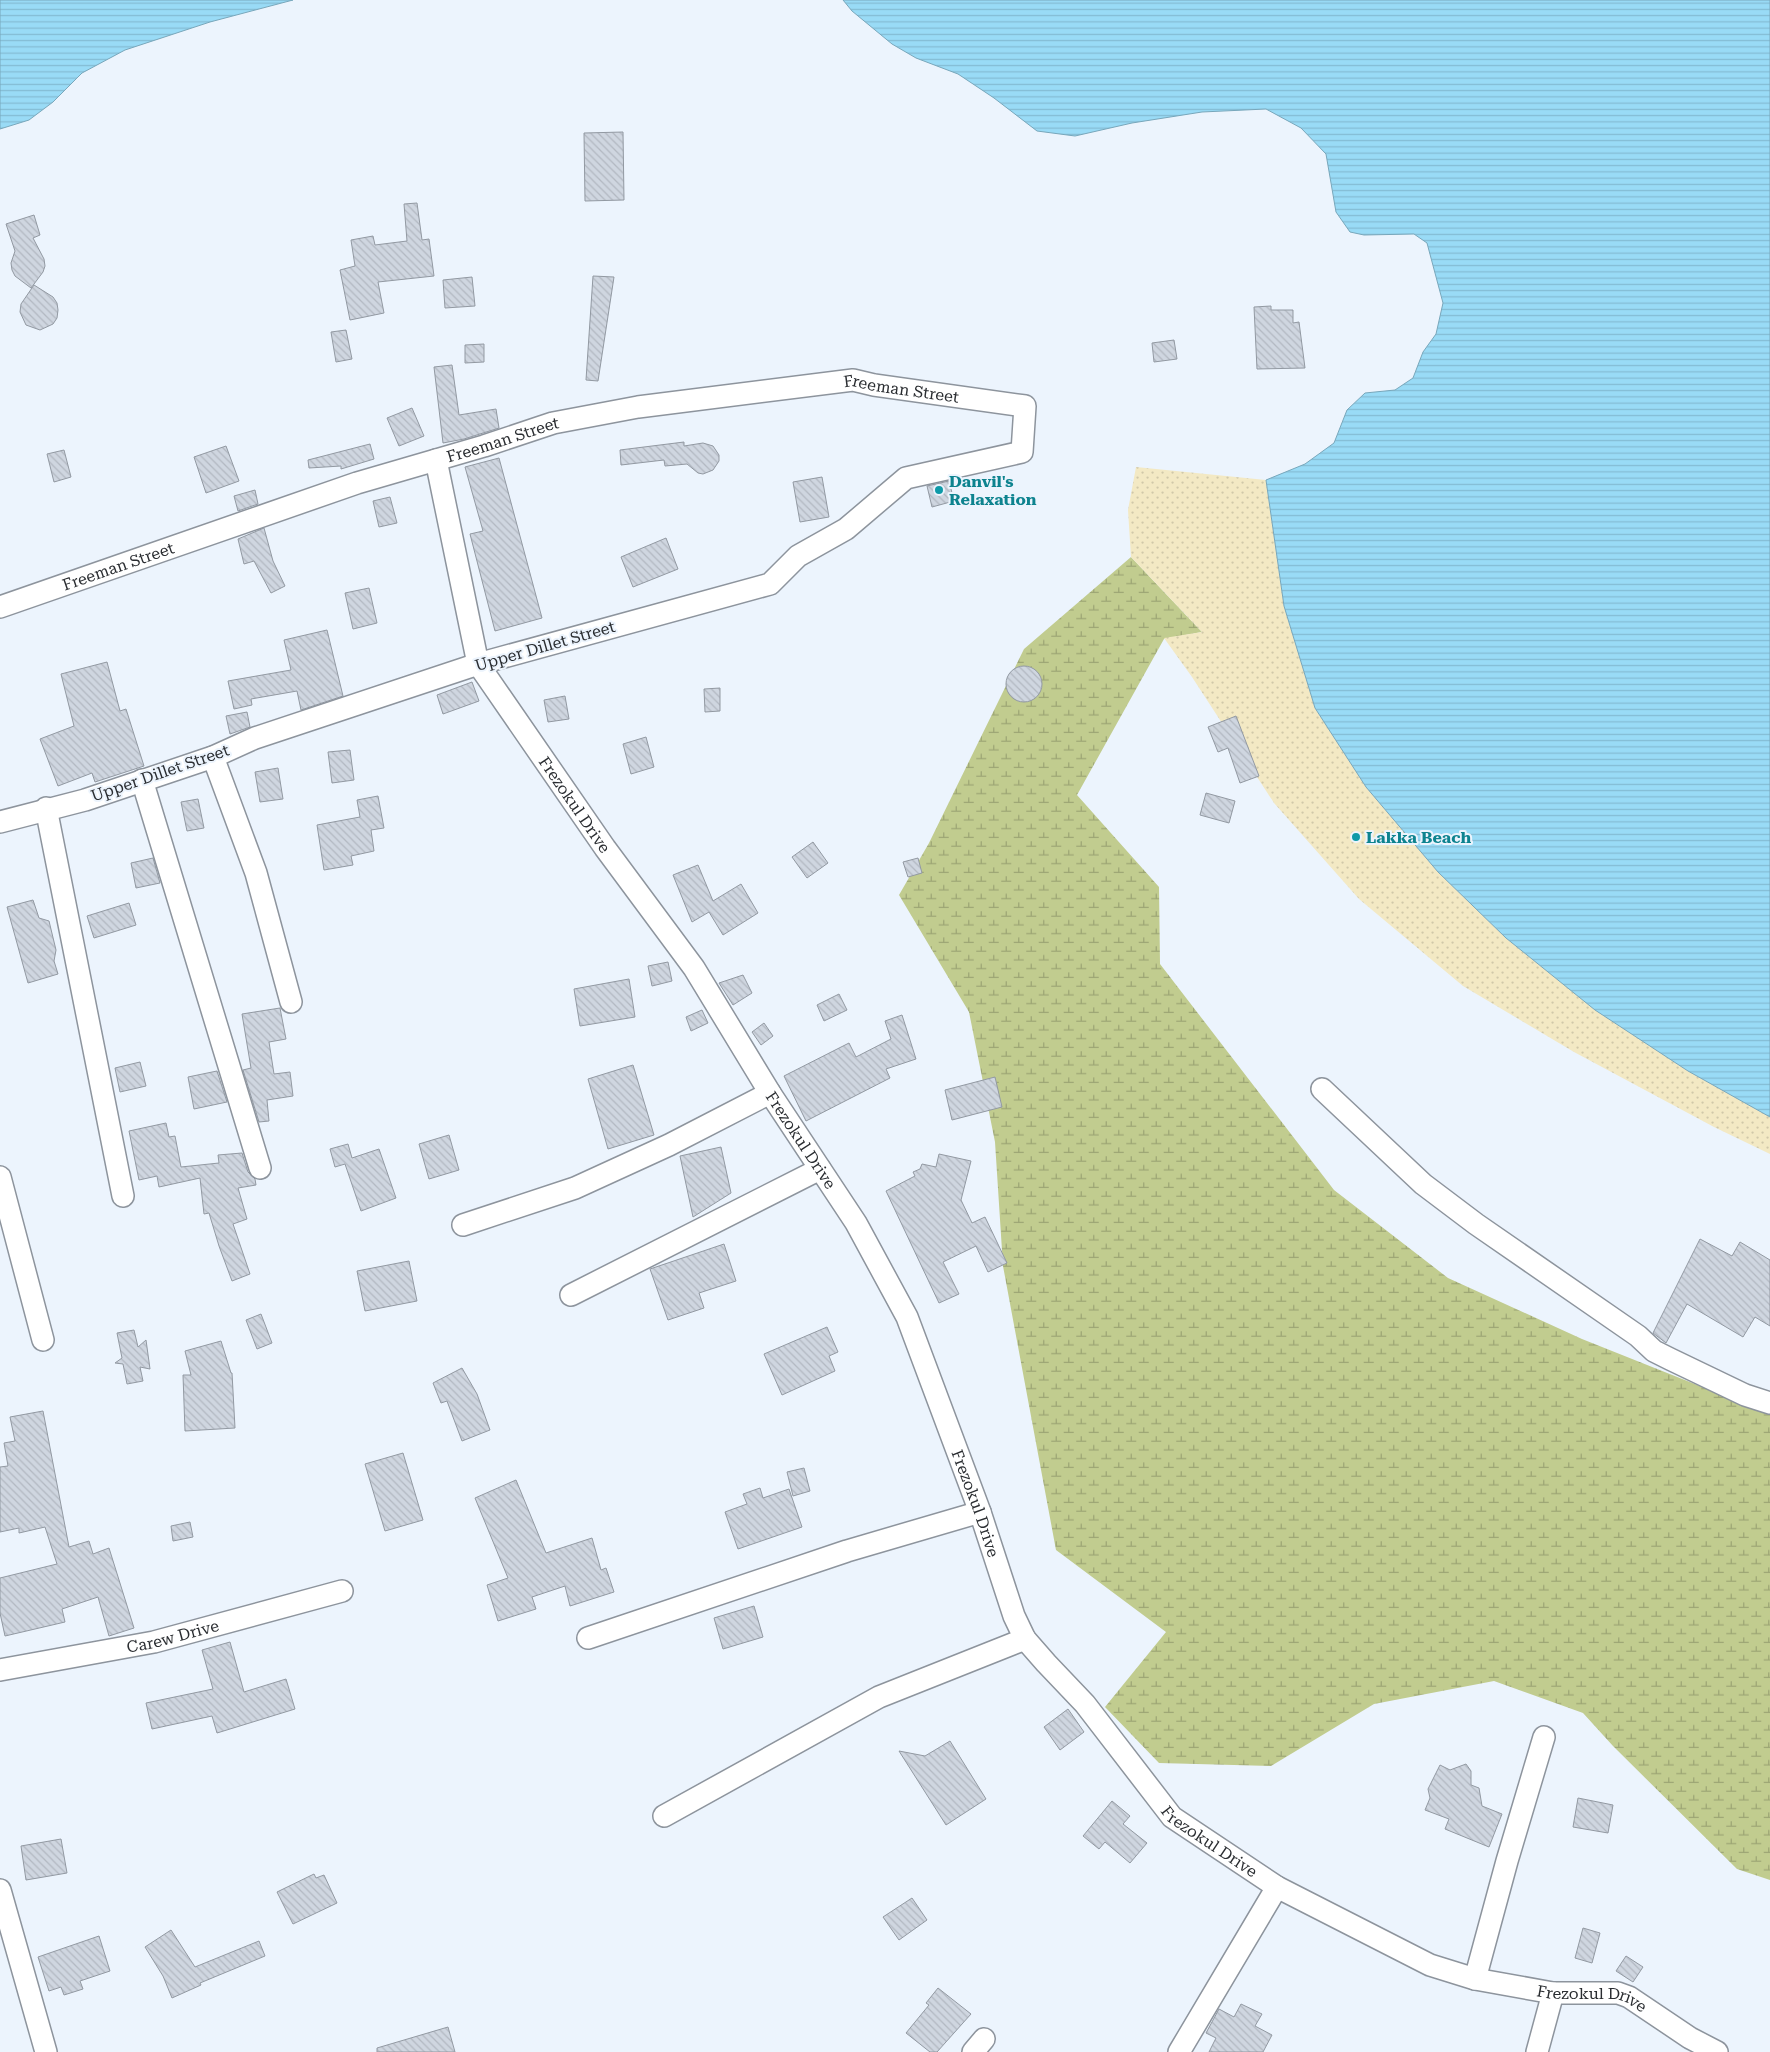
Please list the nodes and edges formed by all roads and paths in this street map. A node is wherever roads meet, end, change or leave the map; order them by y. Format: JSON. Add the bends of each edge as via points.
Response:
{"nodes":[{"id":1,"x":1026,"y":406,"type":"joint"},
{"id":2,"x":436,"y":460,"type":"junction"},
{"id":3,"x":0,"y":607,"type":"edge"},
{"id":4,"x":478,"y":664,"type":"junction"},
{"id":5,"x":212,"y":757,"type":"junction"},
{"id":6,"x":142,"y":780,"type":"junction"},
{"id":7,"x":46,"y":808,"type":"junction"},
{"id":8,"x":0,"y":822,"type":"edge"},
{"id":9,"x":291,"y":1002,"type":"dead end"},
{"id":10,"x":1322,"y":1089,"type":"dead end"},
{"id":11,"x":770,"y":1093,"type":"junction"},
{"id":12,"x":260,"y":1168,"type":"dead end"},
{"id":13,"x":820,"y":1169,"type":"junction"},
{"id":14,"x":0,"y":1177,"type":"edge"},
{"id":15,"x":123,"y":1196,"type":"dead end"},
{"id":16,"x":463,"y":1225,"type":"dead end"},
{"id":17,"x":571,"y":1294,"type":"dead end"},
{"id":18,"x":44,"y":1340,"type":"dead end"},
{"id":19,"x":1770,"y":1403,"type":"edge"},
{"id":20,"x":980,"y":1512,"type":"junction"},
{"id":21,"x":342,"y":1591,"type":"dead end"},
{"id":22,"x":588,"y":1638,"type":"dead end"},
{"id":23,"x":1025,"y":1639,"type":"junction"},
{"id":24,"x":0,"y":1670,"type":"edge"},
{"id":25,"x":1544,"y":1737,"type":"dead end"},
{"id":26,"x":664,"y":1816,"type":"dead end"},
{"id":27,"x":1277,"y":1887,"type":"junction"},
{"id":28,"x":0,"y":1890,"type":"edge"},
{"id":29,"x":1475,"y":1979,"type":"junction"},
{"id":30,"x":1554,"y":1993,"type":"junction"},
{"id":31,"x":46,"y":2052,"type":"edge"},
{"id":32,"x":1179,"y":2052,"type":"edge"},
{"id":33,"x":1537,"y":2052,"type":"edge"},
{"id":34,"x":1717,"y":2052,"type":"edge"}],
"edges":[{"from":1,"to":2,"type":"street","name":"Freeman Street","via":[[853,380],[638,408],[553,423]]},
{"from":1,"to":4,"type":"street","name":"Upper Dillet Street","via":[[1022,452],[906,478],[846,529],[798,556],[770,584]]},
{"from":2,"to":3,"type":"street","name":"Freeman Street","via":[[340,489]]},
{"from":2,"to":4,"type":"street"},
{"from":4,"to":5,"type":"street","name":"Upper Dillet Street","via":[[256,738]]},
{"from":4,"to":11,"type":"street","name":"Frezokul Drive","via":[[605,848],[694,968]]},
{"from":5,"to":6,"type":"street","name":"Upper Dillet Street"},
{"from":5,"to":9,"type":"street","via":[[256,873]]},
{"from":6,"to":7,"type":"street","name":"Upper Dillet Street","via":[[85,800]]},
{"from":6,"to":12,"type":"street"},
{"from":7,"to":8,"type":"street","name":"Upper Dillet Street"},
{"from":7,"to":15,"type":"street"},
{"from":10,"to":19,"type":"street","via":[[1423,1184],[1638,1336],[1654,1351],[1745,1395]]},
{"from":11,"to":13,"type":"street","name":"Frezokul Drive"},
{"from":11,"to":16,"type":"street","via":[[669,1145],[575,1188]]},
{"from":13,"to":17,"type":"street"},
{"from":13,"to":20,"type":"street","name":"Frezokul Drive","via":[[856,1223],[906,1317]]},
{"from":14,"to":18,"type":"street"},
{"from":20,"to":22,"type":"street","via":[[848,1551]]},
{"from":20,"to":23,"type":"street","name":"Frezokul Drive","via":[[1014,1616]]},
{"from":21,"to":24,"type":"street","name":"Carew Drive","via":[[154,1642]]},
{"from":23,"to":26,"type":"street","via":[[879,1697]]},
{"from":23,"to":27,"type":"street","name":"Frezokul Drive","via":[[1086,1704],[1172,1817]]},
{"from":25,"to":29,"type":"street"},
{"from":27,"to":29,"type":"street","name":"Frezokul Drive","via":[[1430,1965]]},
{"from":27,"to":32,"type":"street"},
{"from":28,"to":31,"type":"street"},
{"from":29,"to":30,"type":"street","name":"Frezokul Drive"},
{"from":30,"to":33,"type":"street"},
{"from":30,"to":34,"type":"street","name":"Frezokul Drive","via":[[1618,1993]]}]}
